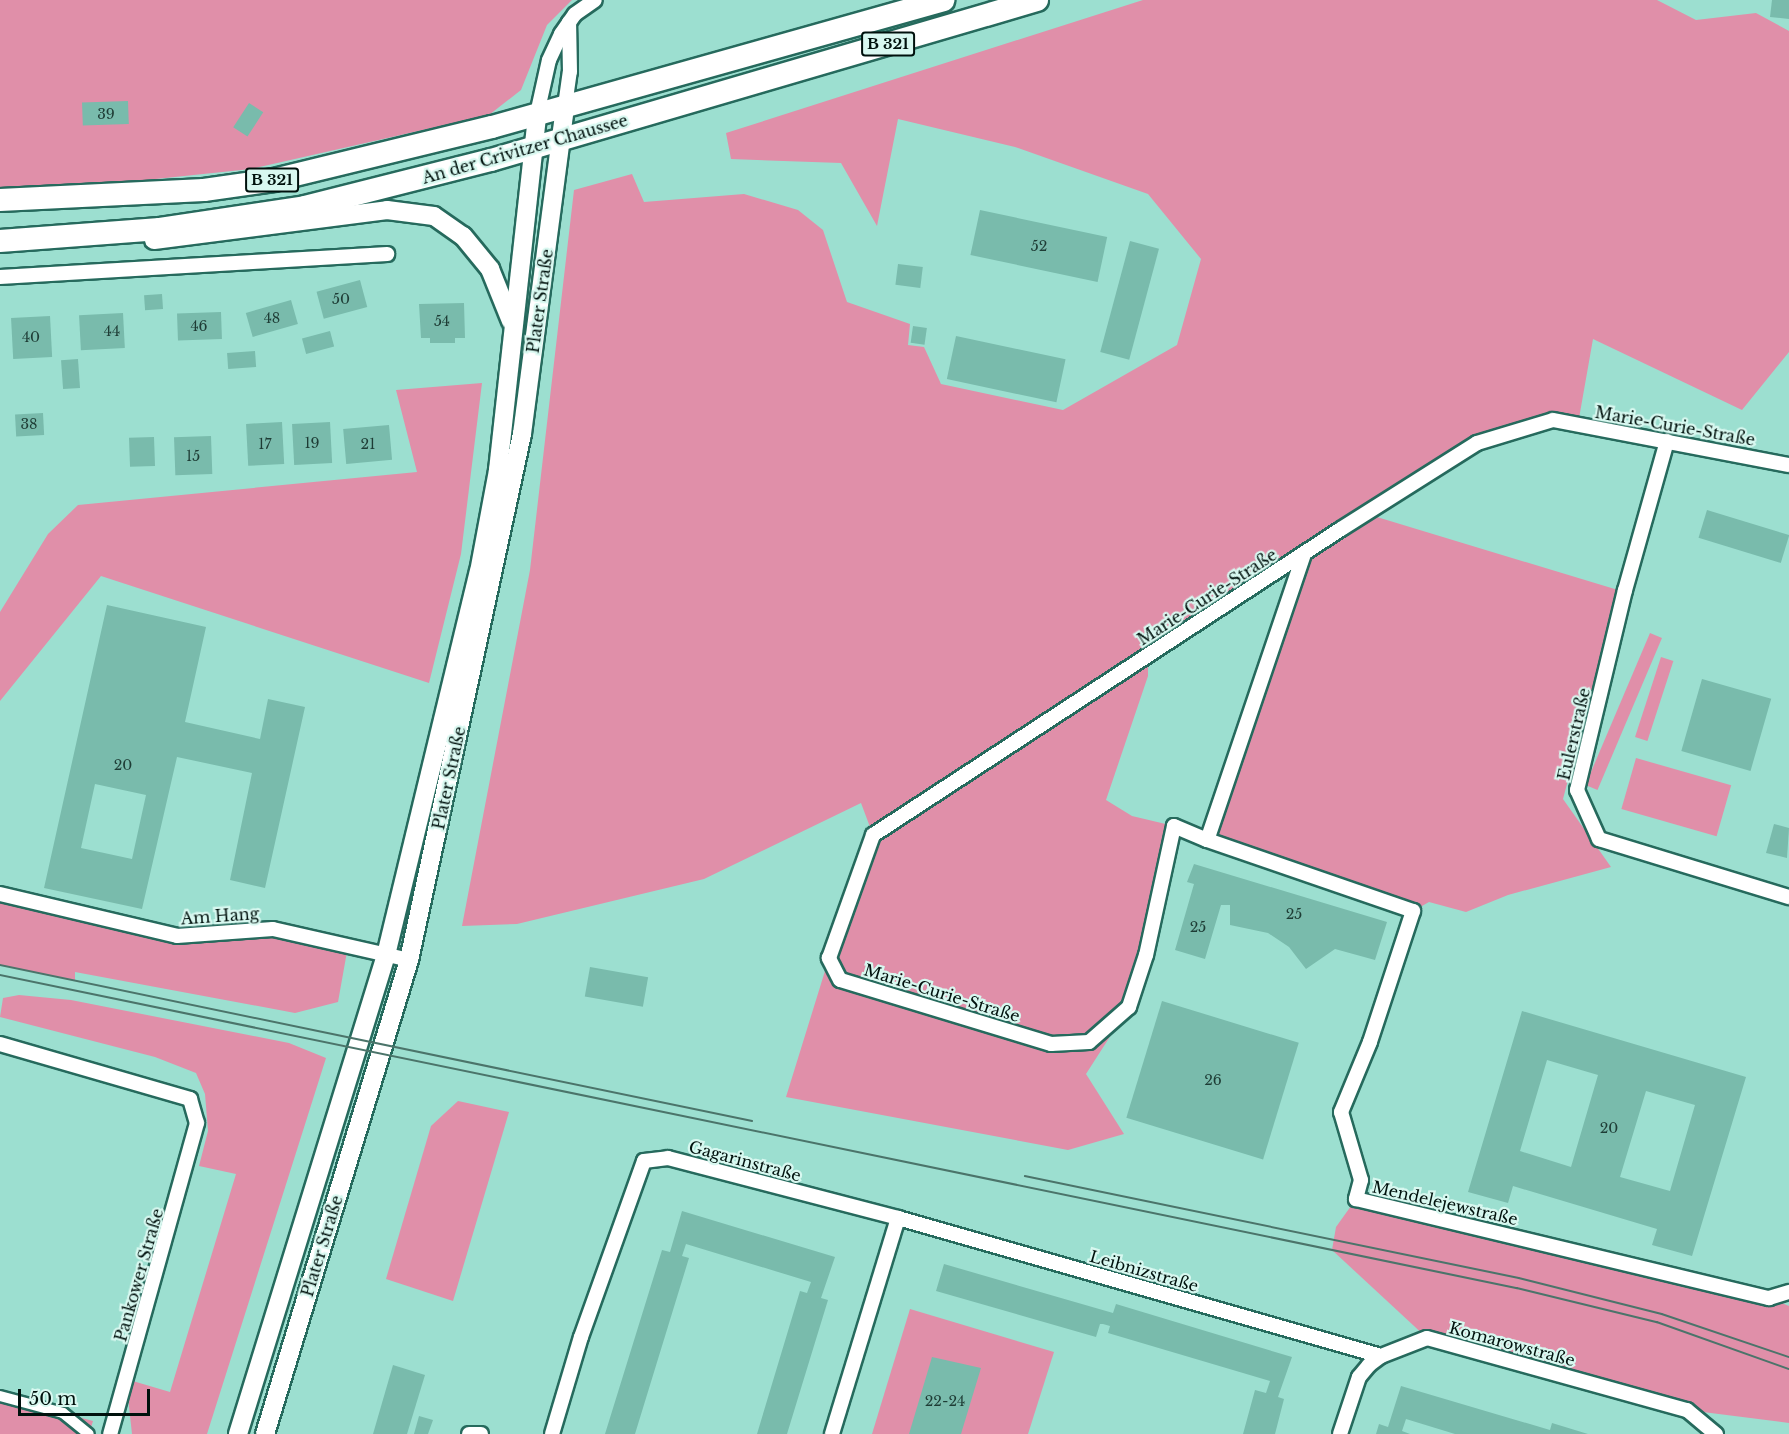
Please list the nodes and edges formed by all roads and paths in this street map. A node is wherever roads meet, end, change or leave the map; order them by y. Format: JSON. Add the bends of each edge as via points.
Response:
{"nodes":[{"id":1,"x":595,"y":0,"type":"edge"},
{"id":2,"x":943,"y":0,"type":"edge"},
{"id":3,"x":1038,"y":0,"type":"edge"},
{"id":4,"x":568,"y":22,"type":"junction"},
{"id":5,"x":565,"y":106,"type":"junction"},
{"id":6,"x":537,"y":114,"type":"junction"},
{"id":7,"x":561,"y":139,"type":"junction"},
{"id":8,"x":534,"y":147,"type":"junction"},
{"id":9,"x":0,"y":200,"type":"edge"},
{"id":10,"x":24,"y":240,"type":"junction"},
{"id":11,"x":0,"y":241,"type":"edge"},
{"id":12,"x":387,"y":254,"type":"dead end"},
{"id":13,"x":0,"y":277,"type":"edge"},
{"id":14,"x":514,"y":328,"type":"junction"},
{"id":15,"x":1667,"y":441,"type":"junction"},
{"id":16,"x":1789,"y":465,"type":"edge"},
{"id":17,"x":1304,"y":554,"type":"junction"},
{"id":18,"x":1207,"y":840,"type":"junction"},
{"id":19,"x":0,"y":894,"type":"edge"},
{"id":20,"x":1789,"y":897,"type":"edge"},
{"id":21,"x":386,"y":955,"type":"junction"},
{"id":22,"x":409,"y":960,"type":"junction"},
{"id":23,"x":0,"y":1044,"type":"edge"},
{"id":24,"x":898,"y":1218,"type":"junction"},
{"id":25,"x":1789,"y":1292,"type":"edge"},
{"id":26,"x":1381,"y":1356,"type":"junction"},
{"id":27,"x":0,"y":1396,"type":"edge"},
{"id":28,"x":89,"y":1434,"type":"edge"},
{"id":29,"x":110,"y":1434,"type":"edge"},
{"id":30,"x":238,"y":1434,"type":"edge"},
{"id":31,"x":265,"y":1434,"type":"edge"},
{"id":32,"x":468,"y":1434,"type":"edge"},
{"id":33,"x":481,"y":1434,"type":"edge"},
{"id":34,"x":552,"y":1434,"type":"edge"},
{"id":35,"x":832,"y":1434,"type":"edge"},
{"id":36,"x":1340,"y":1434,"type":"edge"},
{"id":37,"x":1716,"y":1434,"type":"edge"}],
"edges":[{"from":1,"to":4,"type":"street"},
{"from":2,"to":5,"type":"main road","name":"An der Crivitzer Chaussee","number":"B 321"},
{"from":3,"to":7,"type":"main road","name":"An der Crivitzer Chaussee","number":"B 321"},
{"from":4,"to":5,"type":"street","via":[[570,62]]},
{"from":4,"to":6,"type":"street","via":[[549,60]]},
{"from":5,"to":6,"type":"main road","name":"An der Crivitzer Chaussee","number":"B 321"},
{"from":5,"to":7,"type":"street","name":"Plater Straße"},
{"from":6,"to":8,"type":"street","name":"Plater Straße"},
{"from":6,"to":9,"type":"main road","name":"An der Crivitzer Chaussee","number":"B 321","via":[[264,182],[204,190]]},
{"from":7,"to":8,"type":"main road","name":"An der Crivitzer Chaussee","number":"B 321"},
{"from":7,"to":22,"type":"street","name":"Plater Straße","via":[[522,434]]},
{"from":8,"to":10,"type":"main road","name":"An der Crivitzer Chaussee","number":"B 321","via":[[402,184],[236,220]]},
{"from":8,"to":14,"type":"street","name":"Plater Straße"},
{"from":10,"to":11,"type":"main road","name":"An der Crivitzer Chaussee","number":"B 321"},
{"from":10,"to":14,"type":"street","number":"B 321","via":[[82,244],[133,241],[387,210],[410,212],[450,224],[469,242],[490,269]]},
{"from":12,"to":13,"type":"street"},
{"from":14,"to":21,"type":"street","name":"Plater Straße","via":[[498,470],[478,572]]},
{"from":15,"to":16,"type":"street","name":"Marie-Curie-Straße"},
{"from":15,"to":17,"type":"street","name":"Marie-Curie-Straße","via":[[1553,420],[1477,443]]},
{"from":15,"to":20,"type":"street","name":"Eulerstraße","via":[[1625,590],[1577,790],[1599,839]]},
{"from":17,"to":18,"type":"street","name":"Marie-Curie-Straße"},
{"from":17,"to":18,"type":"street","name":"Marie-Curie-Straße","via":[[873,835],[829,958],[840,980],[1051,1044],[1089,1042],[1129,1007],[1146,955],[1174,826]]},
{"from":18,"to":25,"type":"street","name":"Mendelejewstraße","via":[[1413,911],[1370,1042],[1341,1112],[1361,1180],[1356,1199],[1769,1298]]},
{"from":19,"to":21,"type":"street","name":"Am Hang","via":[[177,936],[273,929]]},
{"from":21,"to":22,"type":"street","name":"Am Hang"},
{"from":21,"to":30,"type":"street","name":"Plater Straße"},
{"from":22,"to":31,"type":"street","name":"Plater Straße"},
{"from":23,"to":29,"type":"street","name":"Pankower Straße","via":[[190,1098],[197,1123]]},
{"from":24,"to":26,"type":"street","name":"Leibnizstraße"},
{"from":24,"to":34,"type":"street","name":"Gagarinstraße","via":[[668,1158],[645,1161],[581,1337]]},
{"from":24,"to":35,"type":"street"},
{"from":26,"to":36,"type":"street","name":"Komarowstraße","via":[[1359,1377]]},
{"from":26,"to":37,"type":"street","name":"Komarowstraße","via":[[1427,1338],[1687,1410]]},
{"from":27,"to":28,"type":"street","via":[[63,1413]]},
{"from":32,"to":33,"type":"street"}]}
